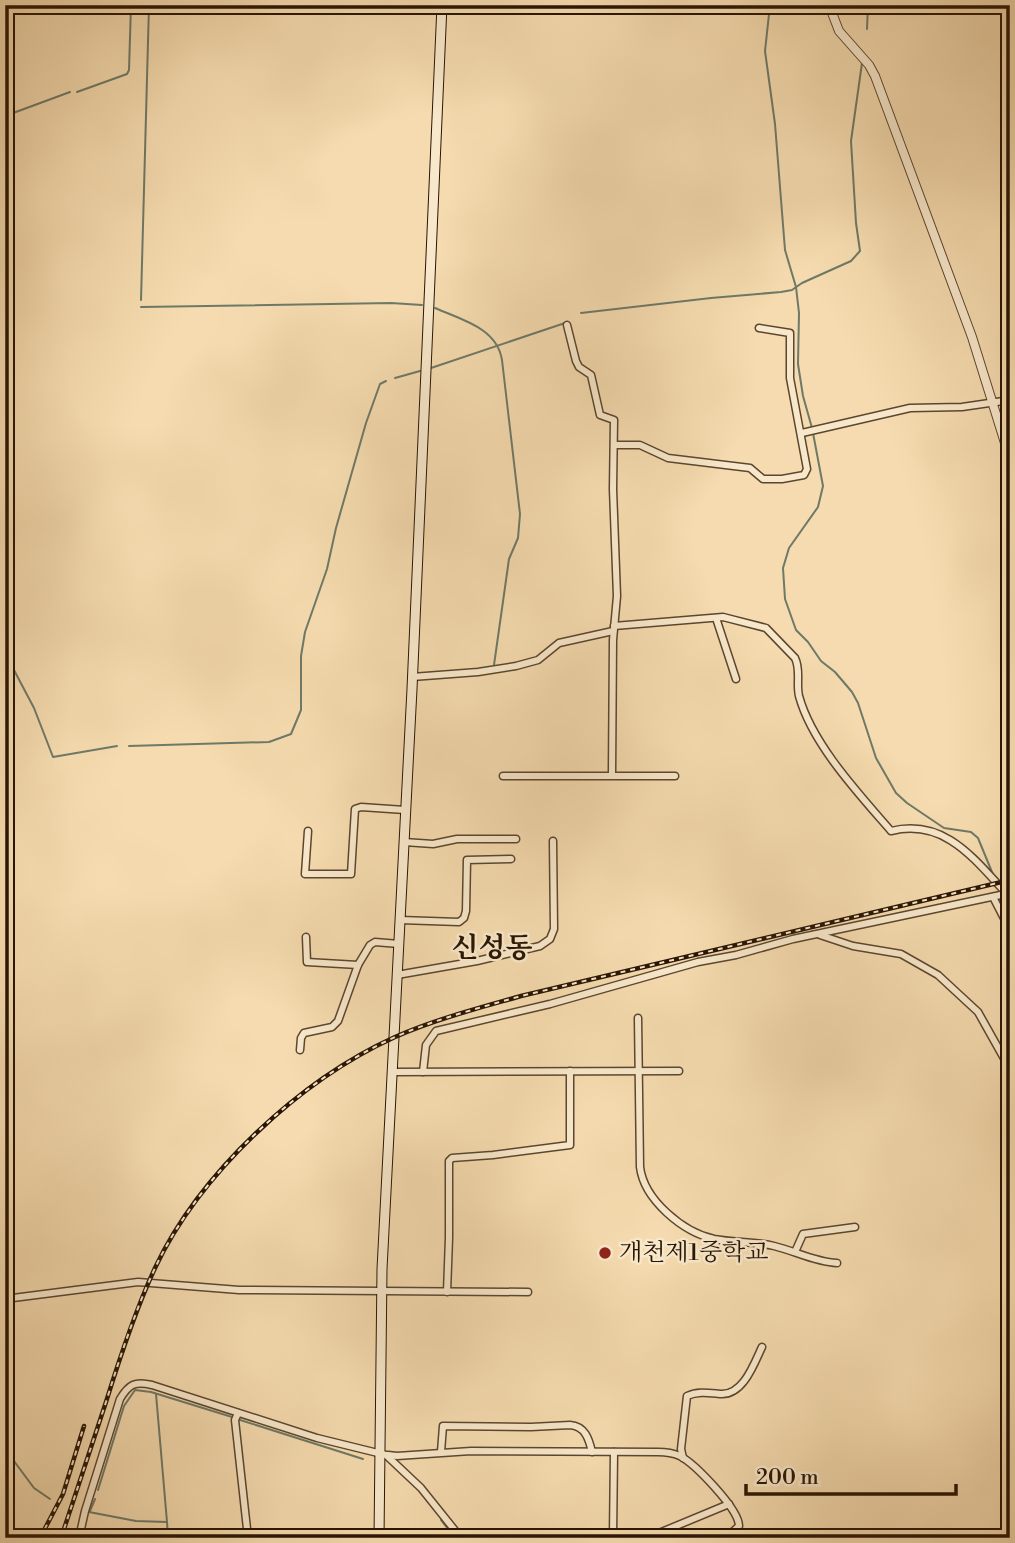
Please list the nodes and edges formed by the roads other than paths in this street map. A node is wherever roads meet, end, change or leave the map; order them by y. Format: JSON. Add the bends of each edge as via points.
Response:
{"nodes":[{"id":1,"x":442,"y":5,"type":"edge"},
{"id":2,"x":829,"y":5,"type":"edge"},
{"id":3,"x":567,"y":325,"type":"dead end"},
{"id":4,"x":759,"y":328,"type":"dead end"},
{"id":5,"x":1010,"y":400,"type":"edge"},
{"id":6,"x":992,"y":402,"type":"junction"},
{"id":7,"x":802,"y":433,"type":"junction"},
{"id":8,"x":615,"y":445,"type":"junction"},
{"id":9,"x":1010,"y":459,"type":"edge"},
{"id":10,"x":716,"y":618,"type":"junction"},
{"id":11,"x":614,"y":628,"type":"junction"},
{"id":12,"x":412,"y":677,"type":"junction"},
{"id":13,"x":736,"y":679,"type":"dead end"},
{"id":14,"x":612,"y":774,"type":"junction"},
{"id":15,"x":503,"y":776,"type":"dead end"},
{"id":16,"x":674,"y":776,"type":"dead end"},
{"id":17,"x":405,"y":810,"type":"junction"},
{"id":18,"x":308,"y":831,"type":"dead end"},
{"id":19,"x":516,"y":839,"type":"dead end"},
{"id":20,"x":554,"y":841,"type":"dead end"},
{"id":21,"x":404,"y":842,"type":"junction"},
{"id":22,"x":511,"y":859,"type":"dead end"},
{"id":23,"x":1008,"y":893,"type":"edge"},
{"id":24,"x":993,"y":897,"type":"junction"},
{"id":25,"x":400,"y":920,"type":"junction"},
{"id":26,"x":1010,"y":930,"type":"edge"},
{"id":27,"x":818,"y":934,"type":"junction"},
{"id":28,"x":306,"y":937,"type":"dead end"},
{"id":29,"x":399,"y":944,"type":"junction"},
{"id":30,"x":358,"y":965,"type":"junction"},
{"id":31,"x":397,"y":975,"type":"junction"},
{"id":32,"x":638,"y":1018,"type":"dead end"},
{"id":33,"x":300,"y":1050,"type":"dead end"},
{"id":34,"x":1010,"y":1069,"type":"edge"},
{"id":35,"x":570,"y":1071,"type":"junction"},
{"id":36,"x":638,"y":1071,"type":"junction"},
{"id":37,"x":680,"y":1071,"type":"dead end"},
{"id":38,"x":393,"y":1072,"type":"junction"},
{"id":39,"x":423,"y":1072,"type":"junction"},
{"id":40,"x":855,"y":1227,"type":"dead end"},
{"id":41,"x":795,"y":1252,"type":"junction"},
{"id":42,"x":837,"y":1263,"type":"dead end"},
{"id":43,"x":382,"y":1292,"type":"junction"},
{"id":44,"x":447,"y":1292,"type":"junction"},
{"id":45,"x":528,"y":1292,"type":"dead end"},
{"id":46,"x":5,"y":1299,"type":"edge"},
{"id":47,"x":762,"y":1347,"type":"dead end"},
{"id":48,"x":237,"y":1416,"type":"junction"},
{"id":49,"x":441,"y":1452,"type":"junction"},
{"id":50,"x":592,"y":1452,"type":"junction"},
{"id":51,"x":614,"y":1452,"type":"junction"},
{"id":52,"x":382,"y":1453,"type":"junction"},
{"id":53,"x":683,"y":1458,"type":"junction"},
{"id":54,"x":729,"y":1504,"type":"junction"},
{"id":55,"x":1010,"y":1526,"type":"edge"},
{"id":56,"x":79,"y":1538,"type":"edge"},
{"id":57,"x":248,"y":1538,"type":"edge"},
{"id":58,"x":380,"y":1538,"type":"edge"},
{"id":59,"x":461,"y":1538,"type":"edge"},
{"id":60,"x":613,"y":1538,"type":"edge"},
{"id":61,"x":647,"y":1538,"type":"edge"},
{"id":62,"x":726,"y":1538,"type":"edge"},
{"id":63,"x":1004,"y":1538,"type":"edge"}],
"edges":[{"from":1,"to":12,"type":"main road"},
{"from":2,"to":6,"type":"street","via":[[839,31],[875,76]]},
{"from":3,"to":8,"type":"street","via":[[576,361],[591,375],[600,415],[614,419]]},
{"from":4,"to":7,"type":"street","via":[[789,333],[790,378]]},
{"from":5,"to":6,"type":"street"},
{"from":6,"to":7,"type":"street","via":[[901,410]]},
{"from":6,"to":9,"type":"street"},
{"from":7,"to":8,"type":"street","via":[[806,473],[771,480],[758,477],[750,468],[668,458],[640,445]]},
{"from":8,"to":11,"type":"street"},
{"from":10,"to":11,"type":"street"},
{"from":10,"to":13,"type":"street"},
{"from":10,"to":23,"type":"street","via":[[766,628],[795,658],[799,695],[813,726],[841,775],[891,831],[915,827],[937,832],[968,854]]},
{"from":11,"to":12,"type":"street","via":[[559,643],[538,660],[516,666]]},
{"from":11,"to":14,"type":"street"},
{"from":12,"to":17,"type":"main road"},
{"from":14,"to":15,"type":"street"},
{"from":14,"to":16,"type":"street"},
{"from":17,"to":18,"type":"street","via":[[355,810],[351,874],[305,874]]},
{"from":17,"to":21,"type":"main road"},
{"from":19,"to":21,"type":"street"},
{"from":20,"to":31,"type":"street","via":[[554,929],[546,943]]},
{"from":21,"to":25,"type":"main road"},
{"from":22,"to":25,"type":"street","via":[[467,860],[466,911],[459,922]]},
{"from":23,"to":24,"type":"street"},
{"from":24,"to":26,"type":"street"},
{"from":24,"to":27,"type":"street"},
{"from":25,"to":29,"type":"main road"},
{"from":27,"to":34,"type":"street","via":[[901,954],[938,975],[978,1012]]},
{"from":27,"to":39,"type":"street","via":[[436,1031],[426,1045]]},
{"from":28,"to":30,"type":"street","via":[[307,962]]},
{"from":29,"to":30,"type":"street","via":[[375,942]]},
{"from":29,"to":31,"type":"main road"},
{"from":30,"to":33,"type":"street","via":[[338,1021],[332,1027],[304,1033]]},
{"from":31,"to":38,"type":"main road"},
{"from":32,"to":36,"type":"street"},
{"from":35,"to":36,"type":"street"},
{"from":35,"to":39,"type":"street"},
{"from":35,"to":44,"type":"street","via":[[570,1145],[449,1161]]},
{"from":36,"to":37,"type":"street"},
{"from":36,"to":41,"type":"street","via":[[641,1177],[653,1199],[673,1217],[712,1238]]},
{"from":38,"to":39,"type":"street"},
{"from":38,"to":43,"type":"main road"},
{"from":40,"to":41,"type":"street","via":[[803,1234]]},
{"from":41,"to":42,"type":"street"},
{"from":43,"to":44,"type":"street"},
{"from":43,"to":46,"type":"street","via":[[239,1290],[138,1282]]},
{"from":43,"to":52,"type":"main road"},
{"from":44,"to":45,"type":"street"},
{"from":47,"to":53,"type":"street","via":[[735,1391],[687,1395]]},
{"from":48,"to":52,"type":"street"},
{"from":48,"to":56,"type":"street","via":[[152,1385],[130,1384],[120,1399]]},
{"from":48,"to":57,"type":"street"},
{"from":49,"to":50,"type":"street"},
{"from":49,"to":50,"type":"street","via":[[443,1426],[570,1425],[584,1431]]},
{"from":49,"to":52,"type":"street"},
{"from":50,"to":51,"type":"street"},
{"from":51,"to":53,"type":"street","via":[[658,1452]]},
{"from":51,"to":60,"type":"street"},
{"from":52,"to":58,"type":"main road"},
{"from":52,"to":59,"type":"street","via":[[421,1488]]},
{"from":53,"to":54,"type":"street"},
{"from":54,"to":61,"type":"street"},
{"from":54,"to":62,"type":"street","via":[[739,1526]]},
{"from":55,"to":63,"type":"street"}]}
